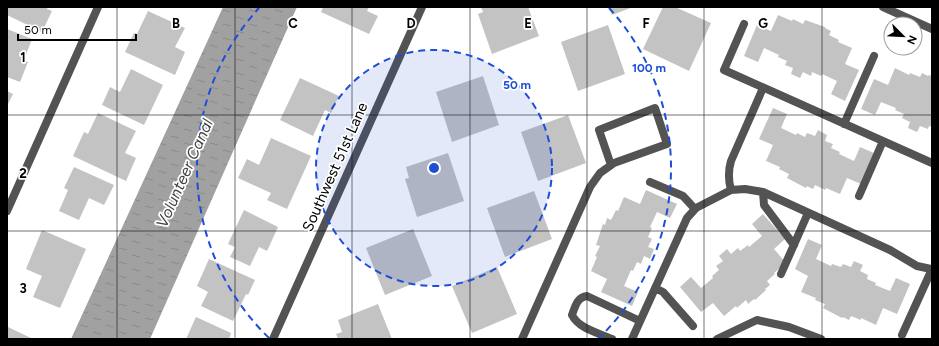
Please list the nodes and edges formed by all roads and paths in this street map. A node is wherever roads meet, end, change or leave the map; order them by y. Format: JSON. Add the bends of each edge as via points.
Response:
{"nodes":[{"id":1,"x":98,"y":7,"type":"edge"},
{"id":2,"x":422,"y":7,"type":"edge"},
{"id":3,"x":883,"y":7,"type":"edge"},
{"id":4,"x":744,"y":24,"type":"dead end"},
{"id":5,"x":932,"y":29,"type":"edge"},
{"id":6,"x":874,"y":56,"type":"dead end"},
{"id":7,"x":763,"y":88,"type":"junction"},
{"id":8,"x":844,"y":124,"type":"junction"},
{"id":9,"x":883,"y":141,"type":"junction"},
{"id":10,"x":932,"y":163,"type":"edge"},
{"id":11,"x":611,"y":165,"type":"junction"},
{"id":12,"x":650,"y":182,"type":"dead end"},
{"id":13,"x":731,"y":190,"type":"junction"},
{"id":14,"x":763,"y":192,"type":"junction"},
{"id":15,"x":859,"y":196,"type":"dead end"},
{"id":16,"x":695,"y":209,"type":"junction"},
{"id":17,"x":7,"y":212,"type":"edge"},
{"id":18,"x":808,"y":213,"type":"junction"},
{"id":19,"x":794,"y":245,"type":"junction"},
{"id":20,"x":932,"y":269,"type":"edge"},
{"id":21,"x":782,"y":274,"type":"dead end"},
{"id":22,"x":655,"y":288,"type":"junction"},
{"id":23,"x":640,"y":321,"type":"junction"},
{"id":24,"x":693,"y":326,"type":"dead end"},
{"id":25,"x":902,"y":335,"type":"dead end"},
{"id":26,"x":273,"y":339,"type":"edge"},
{"id":27,"x":522,"y":339,"type":"edge"},
{"id":28,"x":612,"y":339,"type":"edge"},
{"id":29,"x":632,"y":339,"type":"edge"},
{"id":30,"x":717,"y":339,"type":"edge"},
{"id":31,"x":821,"y":339,"type":"edge"}],
"edges":[{"from":1,"to":17,"type":"street"},
{"from":2,"to":26,"type":"street","name":"Southwest 51st Lane"},
{"from":3,"to":5,"type":"street"},
{"from":4,"to":7,"type":"street","via":[[724,70]]},
{"from":6,"to":8,"type":"street"},
{"from":7,"to":8,"type":"street"},
{"from":7,"to":13,"type":"street","via":[[731,161],[728,182]]},
{"from":8,"to":9,"type":"street"},
{"from":9,"to":10,"type":"street"},
{"from":9,"to":15,"type":"street"},
{"from":11,"to":11,"type":"street","via":[[667,144],[656,108],[599,130]]},
{"from":11,"to":27,"type":"street","via":[[600,173],[590,187]]},
{"from":12,"to":16,"type":"street","via":[[683,196]]},
{"from":13,"to":14,"type":"street","via":[[745,188]]},
{"from":13,"to":16,"type":"street"},
{"from":14,"to":18,"type":"street"},
{"from":14,"to":19,"type":"street","via":[[766,209]]},
{"from":16,"to":22,"type":"street","via":[[681,228]]},
{"from":18,"to":19,"type":"street"},
{"from":18,"to":20,"type":"street","via":[[890,250],[917,266]]},
{"from":19,"to":21,"type":"street"},
{"from":20,"to":25,"type":"street"},
{"from":22,"to":23,"type":"street"},
{"from":22,"to":24,"type":"street","via":[[663,292]]},
{"from":23,"to":28,"type":"street","via":[[587,296],[583,297],[578,301],[572,315],[576,322]]},
{"from":23,"to":29,"type":"street"},
{"from":30,"to":31,"type":"street","via":[[758,320],[789,327]]}]}
